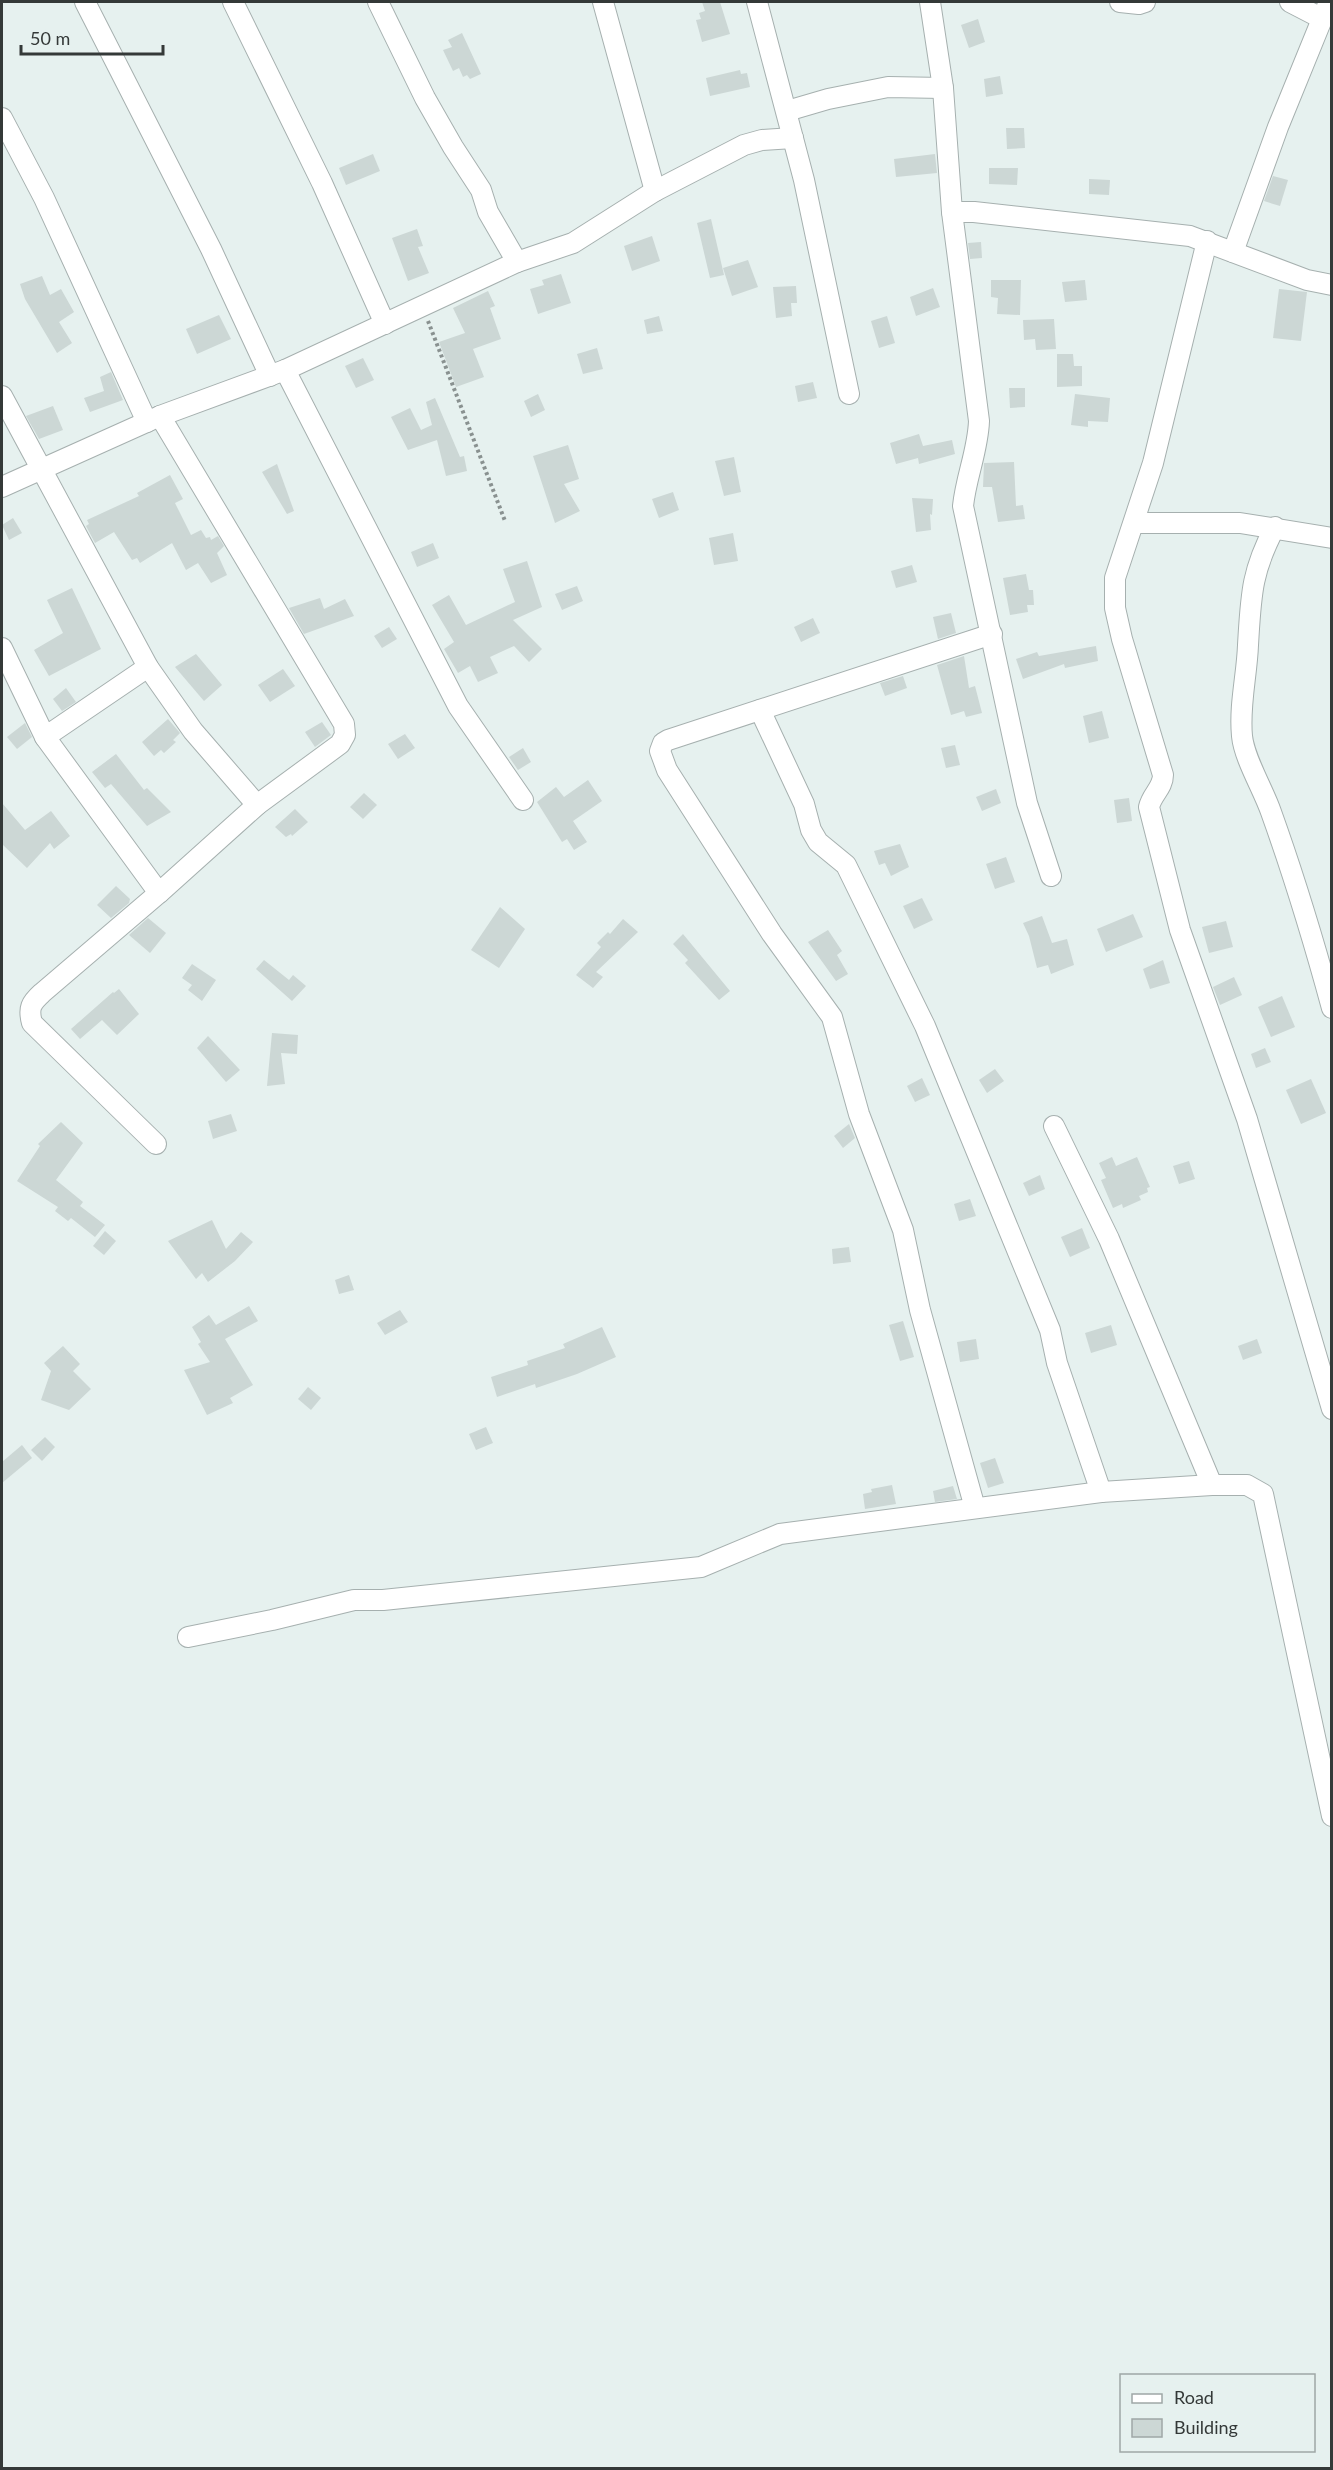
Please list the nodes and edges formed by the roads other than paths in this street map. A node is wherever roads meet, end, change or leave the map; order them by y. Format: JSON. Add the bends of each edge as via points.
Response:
{"nodes":[{"id":1,"x":85,"y":2,"type":"edge"},
{"id":2,"x":233,"y":2,"type":"edge"},
{"id":3,"x":378,"y":2,"type":"edge"},
{"id":4,"x":603,"y":2,"type":"edge"},
{"id":5,"x":757,"y":2,"type":"edge"},
{"id":6,"x":930,"y":2,"type":"edge"},
{"id":7,"x":1120,"y":2,"type":"edge"},
{"id":8,"x":1145,"y":2,"type":"edge"},
{"id":9,"x":1290,"y":2,"type":"edge"},
{"id":10,"x":1325,"y":10,"type":"edge"},
{"id":11,"x":943,"y":88,"type":"junction"},
{"id":12,"x":787,"y":111,"type":"junction"},
{"id":13,"x":2,"y":118,"type":"edge"},
{"id":14,"x":793,"y":138,"type":"junction"},
{"id":15,"x":655,"y":191,"type":"junction"},
{"id":16,"x":951,"y":212,"type":"junction"},
{"id":17,"x":1207,"y":241,"type":"junction"},
{"id":18,"x":1233,"y":252,"type":"junction"},
{"id":19,"x":517,"y":262,"type":"junction"},
{"id":20,"x":1332,"y":285,"type":"edge"},
{"id":21,"x":385,"y":324,"type":"junction"},
{"id":22,"x":277,"y":373,"type":"junction"},
{"id":23,"x":849,"y":394,"type":"dead end"},
{"id":24,"x":2,"y":396,"type":"edge"},
{"id":25,"x":154,"y":419,"type":"junction"},
{"id":26,"x":42,"y":468,"type":"junction"},
{"id":27,"x":2,"y":487,"type":"edge"},
{"id":28,"x":1135,"y":523,"type":"junction"},
{"id":29,"x":1275,"y":527,"type":"junction"},
{"id":30,"x":1332,"y":538,"type":"edge"},
{"id":31,"x":992,"y":634,"type":"junction"},
{"id":32,"x":2,"y":648,"type":"edge"},
{"id":33,"x":148,"y":667,"type":"junction"},
{"id":34,"x":760,"y":710,"type":"junction"},
{"id":35,"x":45,"y":737,"type":"junction"},
{"id":36,"x":523,"y":800,"type":"dead end"},
{"id":37,"x":257,"y":805,"type":"junction"},
{"id":38,"x":1051,"y":876,"type":"dead end"},
{"id":39,"x":159,"y":894,"type":"junction"},
{"id":40,"x":1330,"y":997,"type":"edge"},
{"id":41,"x":1054,"y":1126,"type":"dead end"},
{"id":42,"x":156,"y":1144,"type":"dead end"},
{"id":43,"x":1332,"y":1409,"type":"edge"},
{"id":44,"x":1212,"y":1485,"type":"junction"},
{"id":45,"x":1101,"y":1492,"type":"junction"},
{"id":46,"x":975,"y":1508,"type":"junction"},
{"id":47,"x":188,"y":1637,"type":"dead end"},
{"id":48,"x":1332,"y":1816,"type":"edge"}],
"edges":[{"from":1,"to":22,"type":"street"},
{"from":2,"to":21,"type":"street","via":[[322,183]]},
{"from":3,"to":19,"type":"street","via":[[425,98],[481,190],[488,212]]},
{"from":4,"to":15,"type":"street"},
{"from":5,"to":12,"type":"street"},
{"from":6,"to":11,"type":"street"},
{"from":7,"to":8,"type":"street"},
{"from":9,"to":10,"type":"street"},
{"from":10,"to":18,"type":"street"},
{"from":11,"to":12,"type":"street","via":[[888,87]]},
{"from":11,"to":16,"type":"street"},
{"from":12,"to":14,"type":"street"},
{"from":13,"to":25,"type":"street"},
{"from":14,"to":15,"type":"street","via":[[762,140],[744,146]]},
{"from":14,"to":23,"type":"street"},
{"from":15,"to":19,"type":"street","via":[[573,243]]},
{"from":16,"to":17,"type":"street","via":[[1167,233]]},
{"from":16,"to":31,"type":"street","via":[[979,421],[963,506]]},
{"from":17,"to":18,"type":"street"},
{"from":17,"to":28,"type":"street"},
{"from":18,"to":20,"type":"street","via":[[1306,280]]},
{"from":19,"to":21,"type":"street"},
{"from":21,"to":22,"type":"street"},
{"from":22,"to":25,"type":"street"},
{"from":22,"to":36,"type":"street","via":[[458,706]]},
{"from":24,"to":26,"type":"street"},
{"from":25,"to":26,"type":"street"},
{"from":25,"to":37,"type":"street","via":[[344,724],[345,735],[340,744]]},
{"from":26,"to":27,"type":"street"},
{"from":26,"to":33,"type":"street"},
{"from":28,"to":29,"type":"street"},
{"from":28,"to":43,"type":"street","via":[[1120,557],[1114,608],[1163,775],[1163,782],[1151,798],[1150,817],[1180,930],[1247,1119]]},
{"from":29,"to":30,"type":"street"},
{"from":29,"to":40,"type":"street","via":[[1263,550],[1251,591],[1242,737],[1290,867]]},
{"from":31,"to":34,"type":"street"},
{"from":31,"to":38,"type":"street","via":[[1027,803]]},
{"from":32,"to":35,"type":"street"},
{"from":33,"to":35,"type":"street"},
{"from":33,"to":37,"type":"street","via":[[193,731]]},
{"from":34,"to":45,"type":"street","via":[[804,804],[811,830],[818,842],[846,865],[926,1026],[1050,1330],[1057,1364]]},
{"from":34,"to":46,"type":"street","via":[[668,740],[660,751],[667,770],[772,934],[832,1017],[859,1114],[903,1230],[920,1310]]},
{"from":35,"to":39,"type":"street"},
{"from":37,"to":39,"type":"street"},
{"from":39,"to":42,"type":"street","via":[[31,1003],[29,1013],[32,1023]]},
{"from":41,"to":44,"type":"street","via":[[1109,1239]]},
{"from":44,"to":45,"type":"street"},
{"from":44,"to":48,"type":"street","via":[[1247,1485],[1263,1494]]},
{"from":45,"to":46,"type":"street"},
{"from":46,"to":47,"type":"street","via":[[780,1534],[701,1568],[354,1600]]}]}
